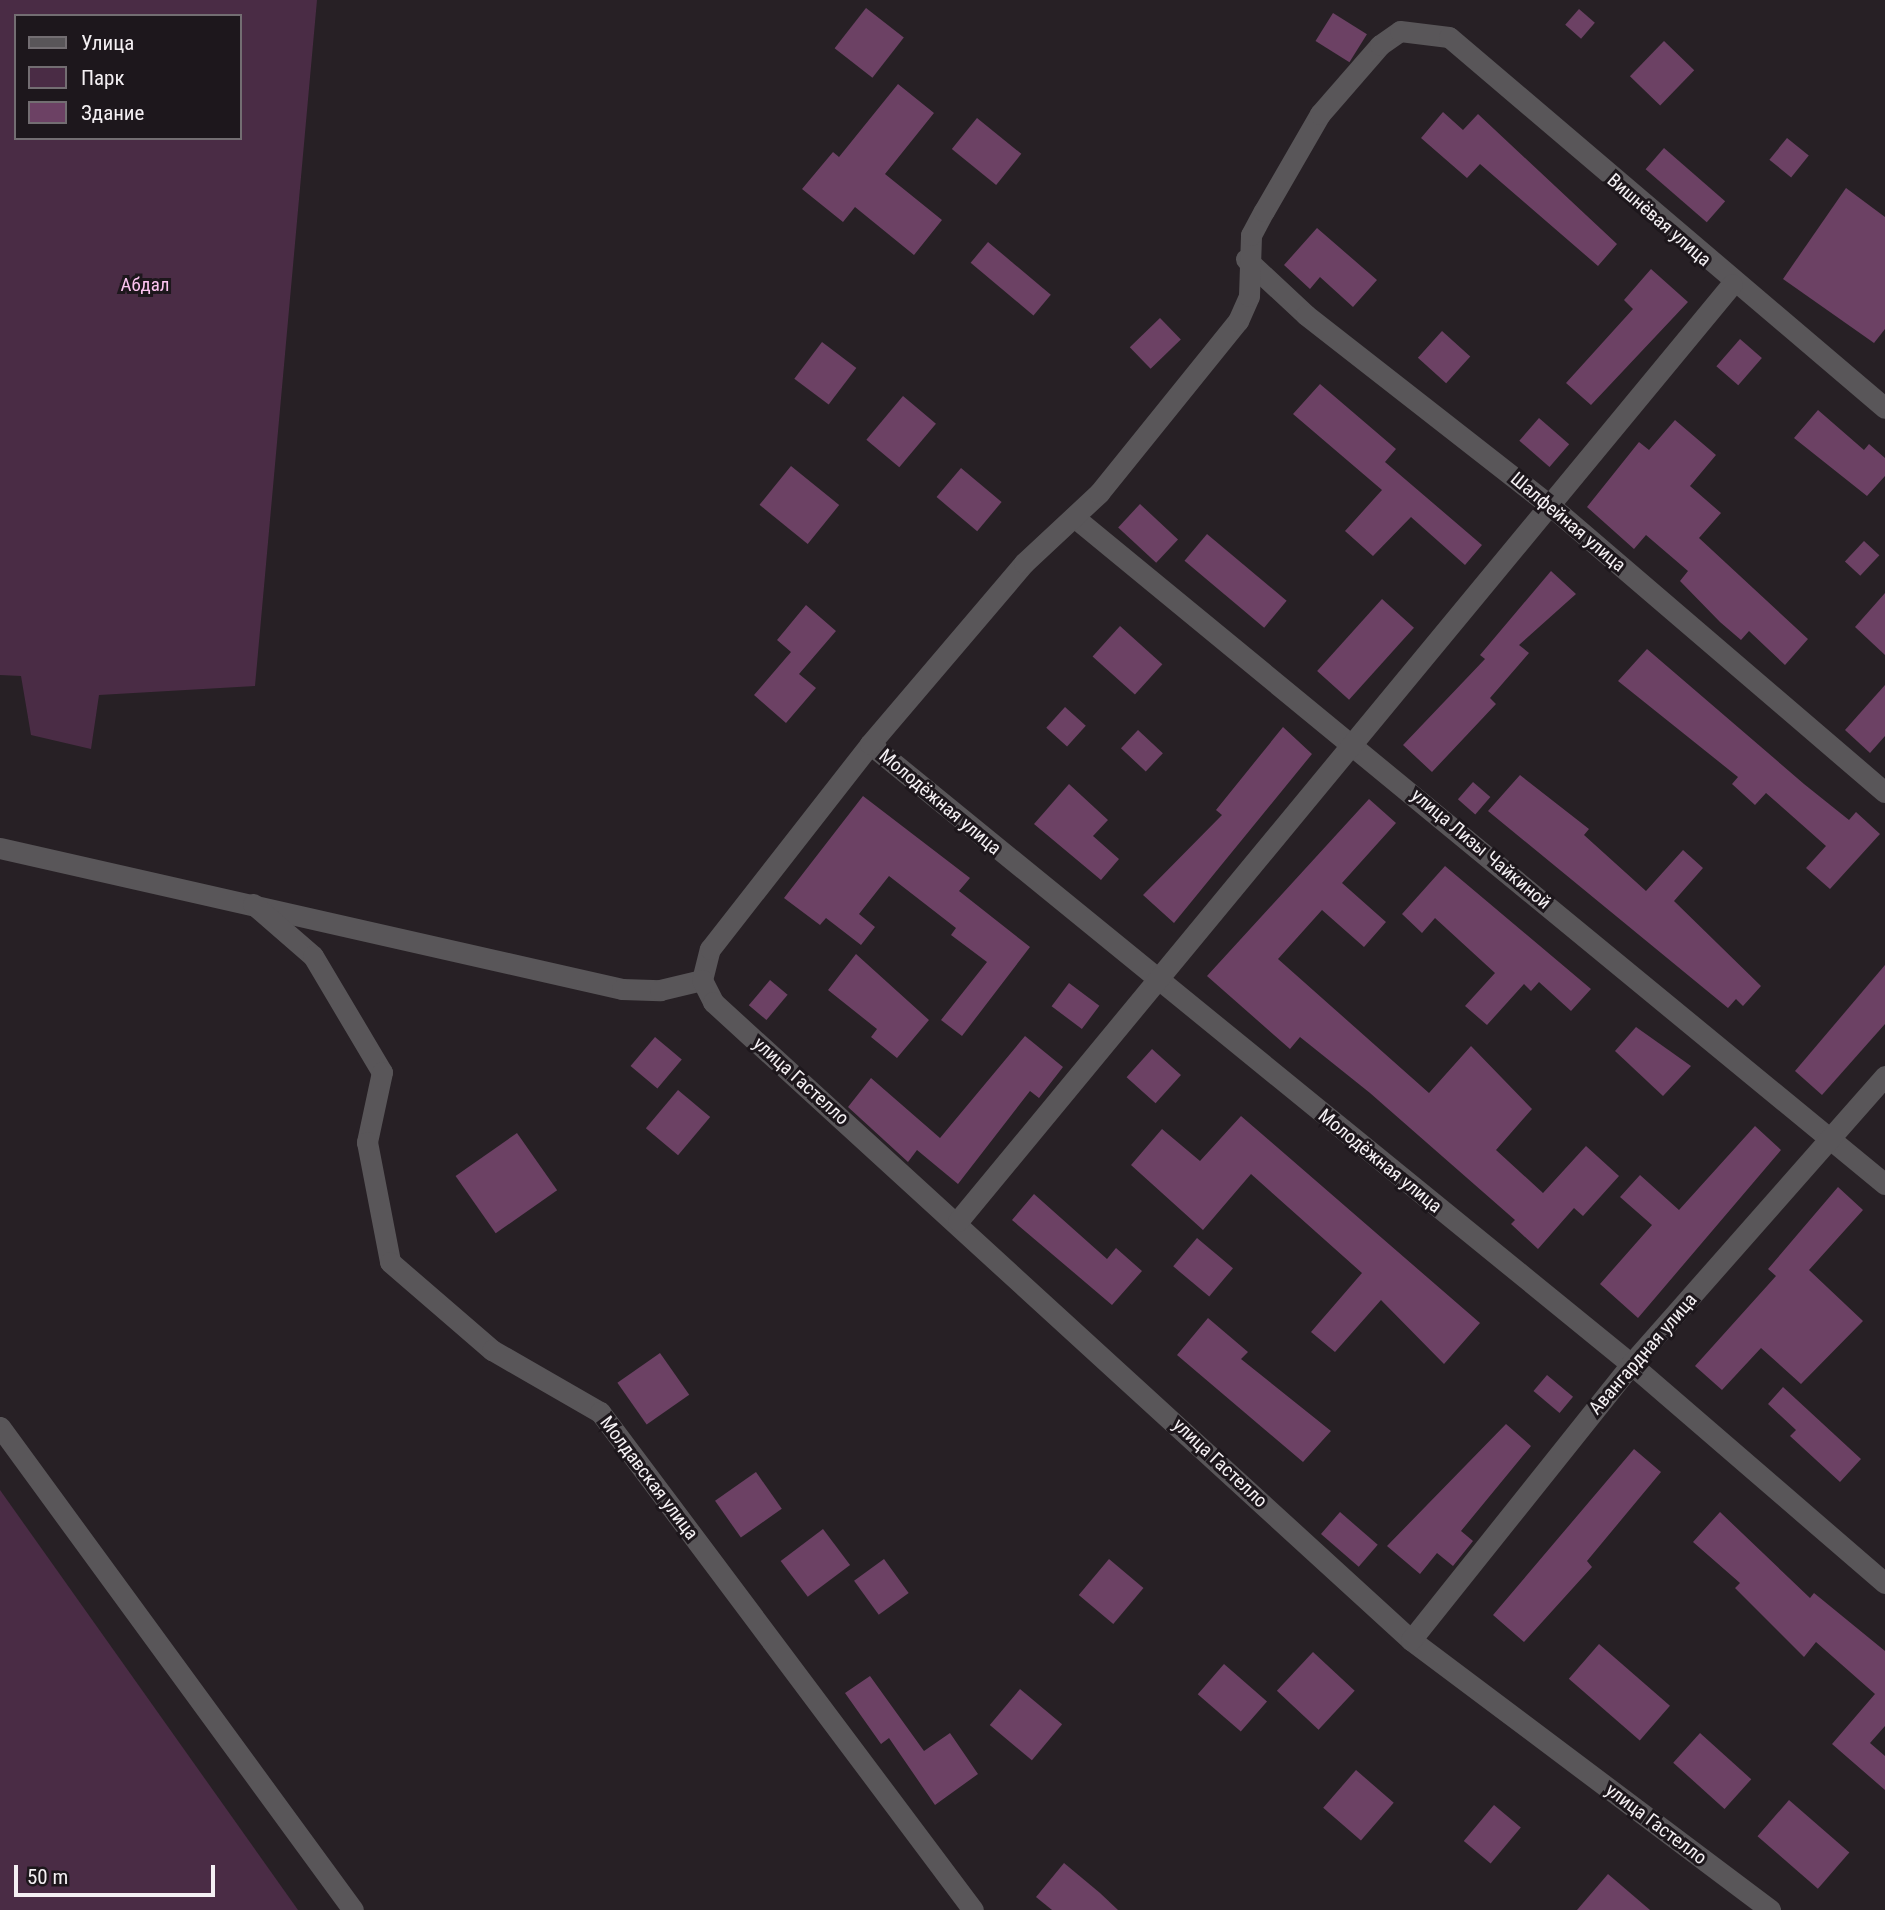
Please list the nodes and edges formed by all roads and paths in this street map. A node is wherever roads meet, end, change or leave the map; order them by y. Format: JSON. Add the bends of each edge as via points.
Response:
{"nodes":[{"id":1,"x":1246,"y":258,"type":"junction"},
{"id":2,"x":1732,"y":284,"type":"junction"},
{"id":3,"x":1885,"y":408,"type":"edge"},
{"id":4,"x":1552,"y":507,"type":"junction"},
{"id":5,"x":1074,"y":517,"type":"junction"},
{"id":6,"x":870,"y":744,"type":"junction"},
{"id":7,"x":1356,"y":744,"type":"junction"},
{"id":8,"x":1885,"y":792,"type":"edge"},
{"id":9,"x":0,"y":848,"type":"edge"},
{"id":10,"x":253,"y":904,"type":"junction"},
{"id":11,"x":702,"y":980,"type":"junction"},
{"id":12,"x":1155,"y":980,"type":"junction"},
{"id":13,"x":1885,"y":1076,"type":"edge"},
{"id":14,"x":1833,"y":1140,"type":"junction"},
{"id":15,"x":1885,"y":1184,"type":"edge"},
{"id":16,"x":958,"y":1221,"type":"junction"},
{"id":17,"x":1631,"y":1364,"type":"junction"},
{"id":18,"x":0,"y":1427,"type":"edge"},
{"id":19,"x":1885,"y":1583,"type":"edge"},
{"id":20,"x":1410,"y":1640,"type":"junction"},
{"id":21,"x":353,"y":1910,"type":"edge"},
{"id":22,"x":973,"y":1910,"type":"edge"},
{"id":23,"x":1770,"y":1910,"type":"edge"}],
"edges":[{"from":1,"to":2,"type":"street","name":"Вишнёвая улица","via":[[1251,235],[1320,114],[1380,44],[1400,32],[1434,31],[1450,37]]},
{"from":1,"to":4,"type":"street","name":"Шалфейная улица","via":[[1306,315]]},
{"from":1,"to":5,"type":"street","via":[[1249,296],[1238,321]]},
{"from":2,"to":3,"type":"street","name":"Вишнёвая улица"},
{"from":2,"to":4,"type":"street"},
{"from":4,"to":7,"type":"street"},
{"from":4,"to":8,"type":"street","name":"Шалфейная улица"},
{"from":5,"to":6,"type":"street","via":[[1024,563]]},
{"from":5,"to":7,"type":"street","name":"улица Лизы Чайкиной"},
{"from":6,"to":11,"type":"street","via":[[710,948]]},
{"from":6,"to":12,"type":"street","name":"Молодёжная улица"},
{"from":7,"to":12,"type":"street"},
{"from":7,"to":14,"type":"street","name":"улица Лизы Чайкиной"},
{"from":9,"to":10,"type":"street"},
{"from":10,"to":11,"type":"street","via":[[622,989],[660,990]]},
{"from":10,"to":22,"type":"street","name":"Молдавская улица","via":[[313,956],[382,1072],[368,1142],[390,1262],[492,1350],[600,1412]]},
{"from":11,"to":16,"type":"street","name":"улица Гастелло","via":[[713,1002]]},
{"from":12,"to":16,"type":"street"},
{"from":12,"to":17,"type":"street","name":"Молодёжная улица"},
{"from":13,"to":14,"type":"street","name":"Авангардная улица"},
{"from":14,"to":15,"type":"street","name":"улица Лизы Чайкиной"},
{"from":14,"to":17,"type":"street","name":"Авангардная улица"},
{"from":16,"to":20,"type":"street","name":"улица Гастелло"},
{"from":17,"to":19,"type":"street","name":"Молодёжная улица"},
{"from":17,"to":20,"type":"street","name":"Авангардная улица"},
{"from":18,"to":21,"type":"street"},
{"from":20,"to":23,"type":"street","name":"улица Гастелло"}]}
